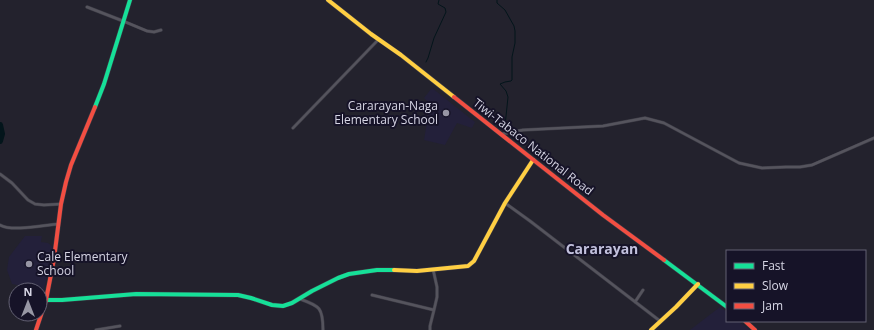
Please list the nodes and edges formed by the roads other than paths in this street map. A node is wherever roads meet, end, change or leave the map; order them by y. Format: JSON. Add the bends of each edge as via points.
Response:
{"nodes":[{"id":1,"x":130,"y":0,"type":"edge"},
{"id":2,"x":328,"y":0,"type":"edge"},
{"id":3,"x":86,"y":7,"type":"dead end"},
{"id":4,"x":123,"y":21,"type":"junction"},
{"id":5,"x":162,"y":30,"type":"dead end"},
{"id":6,"x":378,"y":39,"type":"junction"},
{"id":7,"x":293,"y":128,"type":"dead end"},
{"id":8,"x":501,"y":134,"type":"junction"},
{"id":9,"x":874,"y":138,"type":"edge"},
{"id":10,"x":533,"y":160,"type":"junction"},
{"id":11,"x":0,"y":174,"type":"edge"},
{"id":12,"x":505,"y":203,"type":"junction"},
{"id":13,"x":61,"y":204,"type":"junction"},
{"id":14,"x":59,"y":224,"type":"junction"},
{"id":15,"x":0,"y":225,"type":"edge"},
{"id":16,"x":433,"y":269,"type":"junction"},
{"id":17,"x":698,"y":284,"type":"junction"},
{"id":18,"x":48,"y":288,"type":"edge"},
{"id":19,"x":643,"y":290,"type":"dead end"},
{"id":20,"x":372,"y":296,"type":"dead end"},
{"id":21,"x":299,"y":299,"type":"junction"},
{"id":22,"x":48,"y":300,"type":"edge"},
{"id":23,"x":635,"y":302,"type":"junction"},
{"id":24,"x":726,"y":306,"type":"edge"},
{"id":25,"x":434,"y":310,"type":"junction"},
{"id":26,"x":660,"y":321,"type":"junction"},
{"id":27,"x":746,"y":322,"type":"edge"},
{"id":28,"x":120,"y":326,"type":"dead end"},
{"id":29,"x":96,"y":330,"type":"edge"},
{"id":30,"x":323,"y":330,"type":"edge"},
{"id":31,"x":430,"y":330,"type":"edge"},
{"id":32,"x":651,"y":330,"type":"edge"},
{"id":33,"x":755,"y":330,"type":"edge"}],
"edges":[{"from":1,"to":4,"type":"main road"},
{"from":2,"to":6,"type":"main road","name":"Tiwi-Tabaco National Road"},
{"from":3,"to":4,"type":"street"},
{"from":4,"to":5,"type":"street","via":[[147,32]]},
{"from":4,"to":13,"type":"main road","via":[[104,84],[71,165]]},
{"from":6,"to":7,"type":"street"},
{"from":6,"to":8,"type":"main road","name":"Tiwi-Tabaco National Road"},
{"from":8,"to":9,"type":"street","via":[[523,130],[603,126],[645,118],[664,123],[739,163],[762,168],[812,165]]},
{"from":8,"to":10,"type":"main road","name":"Tiwi-Tabaco National Road"},
{"from":10,"to":12,"type":"main road"},
{"from":10,"to":17,"type":"main road","name":"Tiwi-Tabaco National Road"},
{"from":11,"to":13,"type":"street","via":[[35,204]]},
{"from":12,"to":16,"type":"main road","via":[[474,261],[468,266]]},
{"from":12,"to":23,"type":"street"},
{"from":13,"to":14,"type":"main road"},
{"from":14,"to":15,"type":"street","via":[[11,228]]},
{"from":14,"to":18,"type":"main road"},
{"from":16,"to":21,"type":"main road","via":[[377,270],[349,274]]},
{"from":16,"to":25,"type":"street","via":[[437,287]]},
{"from":17,"to":24,"type":"main road","name":"Tiwi-Tabaco National Road"},
{"from":17,"to":26,"type":"main road"},
{"from":19,"to":23,"type":"street"},
{"from":20,"to":25,"type":"street"},
{"from":21,"to":22,"type":"main road","via":[[283,306],[238,295],[126,295]]},
{"from":21,"to":30,"type":"street","via":[[312,303],[320,310]]},
{"from":23,"to":26,"type":"street"},
{"from":25,"to":31,"type":"street"},
{"from":26,"to":32,"type":"main road"},
{"from":27,"to":33,"type":"main road"},
{"from":28,"to":29,"type":"street"}]}
